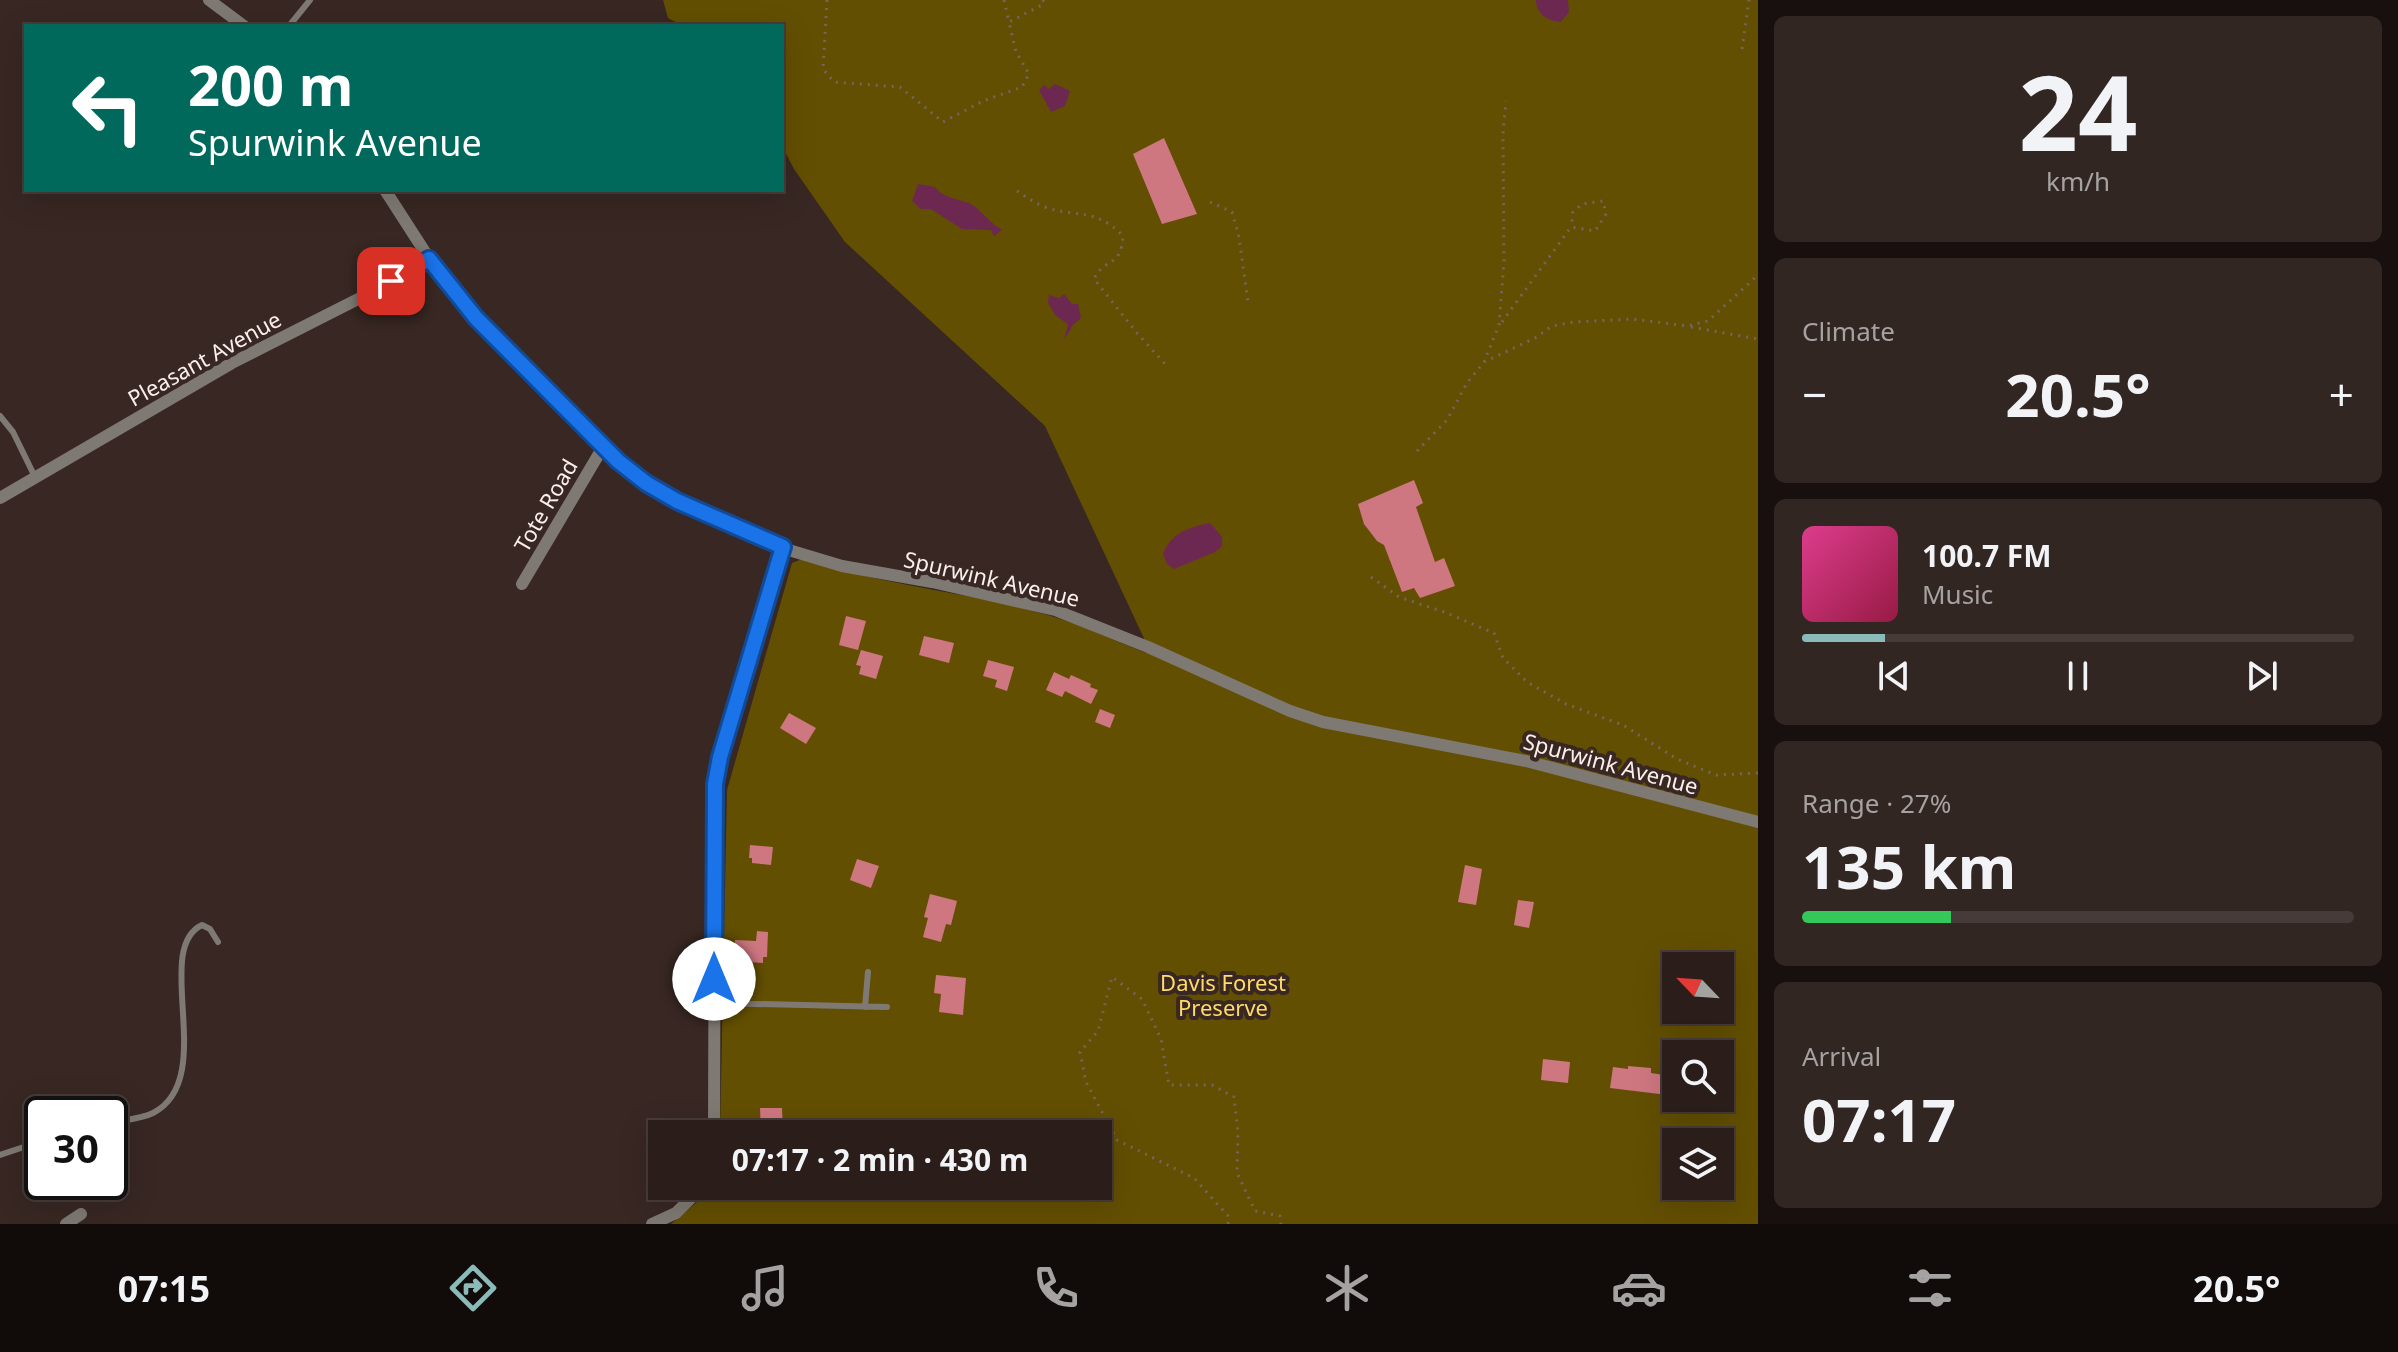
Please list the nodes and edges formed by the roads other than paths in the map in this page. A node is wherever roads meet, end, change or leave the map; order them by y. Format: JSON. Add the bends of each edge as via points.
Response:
{"nodes":[{"id":1,"x":209,"y":0,"type":"edge"},
{"id":2,"x":310,"y":0,"type":"edge"},
{"id":3,"x":241,"y":24,"type":"edge"},
{"id":4,"x":291,"y":24,"type":"edge"},
{"id":5,"x":386,"y":192,"type":"edge"},
{"id":6,"x":429,"y":259,"type":"junction"},
{"id":7,"x":0,"y":416,"type":"edge"},
{"id":8,"x":603,"y":447,"type":"junction"},
{"id":9,"x":35,"y":477,"type":"junction"},
{"id":10,"x":0,"y":498,"type":"edge"},
{"id":11,"x":783,"y":547,"type":"junction"},
{"id":12,"x":522,"y":584,"type":"dead end"},
{"id":13,"x":1758,"y":822,"type":"edge"},
{"id":14,"x":218,"y":942,"type":"dead end"},
{"id":15,"x":868,"y":972,"type":"dead end"},
{"id":16,"x":714,"y":1003,"type":"junction"},
{"id":17,"x":865,"y":1007,"type":"junction"},
{"id":18,"x":887,"y":1007,"type":"dead end"},
{"id":19,"x":128,"y":1119,"type":"edge"},
{"id":20,"x":714,"y":1120,"type":"edge"},
{"id":21,"x":24,"y":1147,"type":"edge"},
{"id":22,"x":0,"y":1155,"type":"edge"},
{"id":23,"x":689,"y":1200,"type":"edge"},
{"id":24,"x":81,"y":1214,"type":"dead end"},
{"id":25,"x":66,"y":1224,"type":"edge"},
{"id":26,"x":652,"y":1224,"type":"edge"}],
"edges":[{"from":1,"to":3,"type":"street"},
{"from":2,"to":4,"type":"lane"},
{"from":5,"to":6,"type":"street","name":"Spurwink Avenue"},
{"from":6,"to":8,"type":"street","name":"Spurwink Avenue","via":[[476,318]]},
{"from":6,"to":9,"type":"street","name":"Pleasant Avenue","via":[[232,363]]},
{"from":7,"to":9,"type":"lane"},
{"from":8,"to":11,"type":"street","name":"Spurwink Avenue","via":[[677,501]]},
{"from":8,"to":12,"type":"street","name":"Tote Road"},
{"from":9,"to":10,"type":"street","name":"Pleasant Avenue"},
{"from":11,"to":13,"type":"street","name":"Spurwink Avenue","via":[[842,566],[1055,610],[1323,722],[1526,761]]},
{"from":11,"to":16,"type":"street","via":[[715,784]]},
{"from":14,"to":19,"type":"lane","via":[[202,925],[192,930],[184,945],[183,1068],[163,1105]]},
{"from":15,"to":17,"type":"lane"},
{"from":16,"to":17,"type":"lane"},
{"from":16,"to":20,"type":"street"},
{"from":17,"to":18,"type":"lane"},
{"from":21,"to":22,"type":"lane"},
{"from":23,"to":26,"type":"street"},
{"from":24,"to":25,"type":"street"}]}
